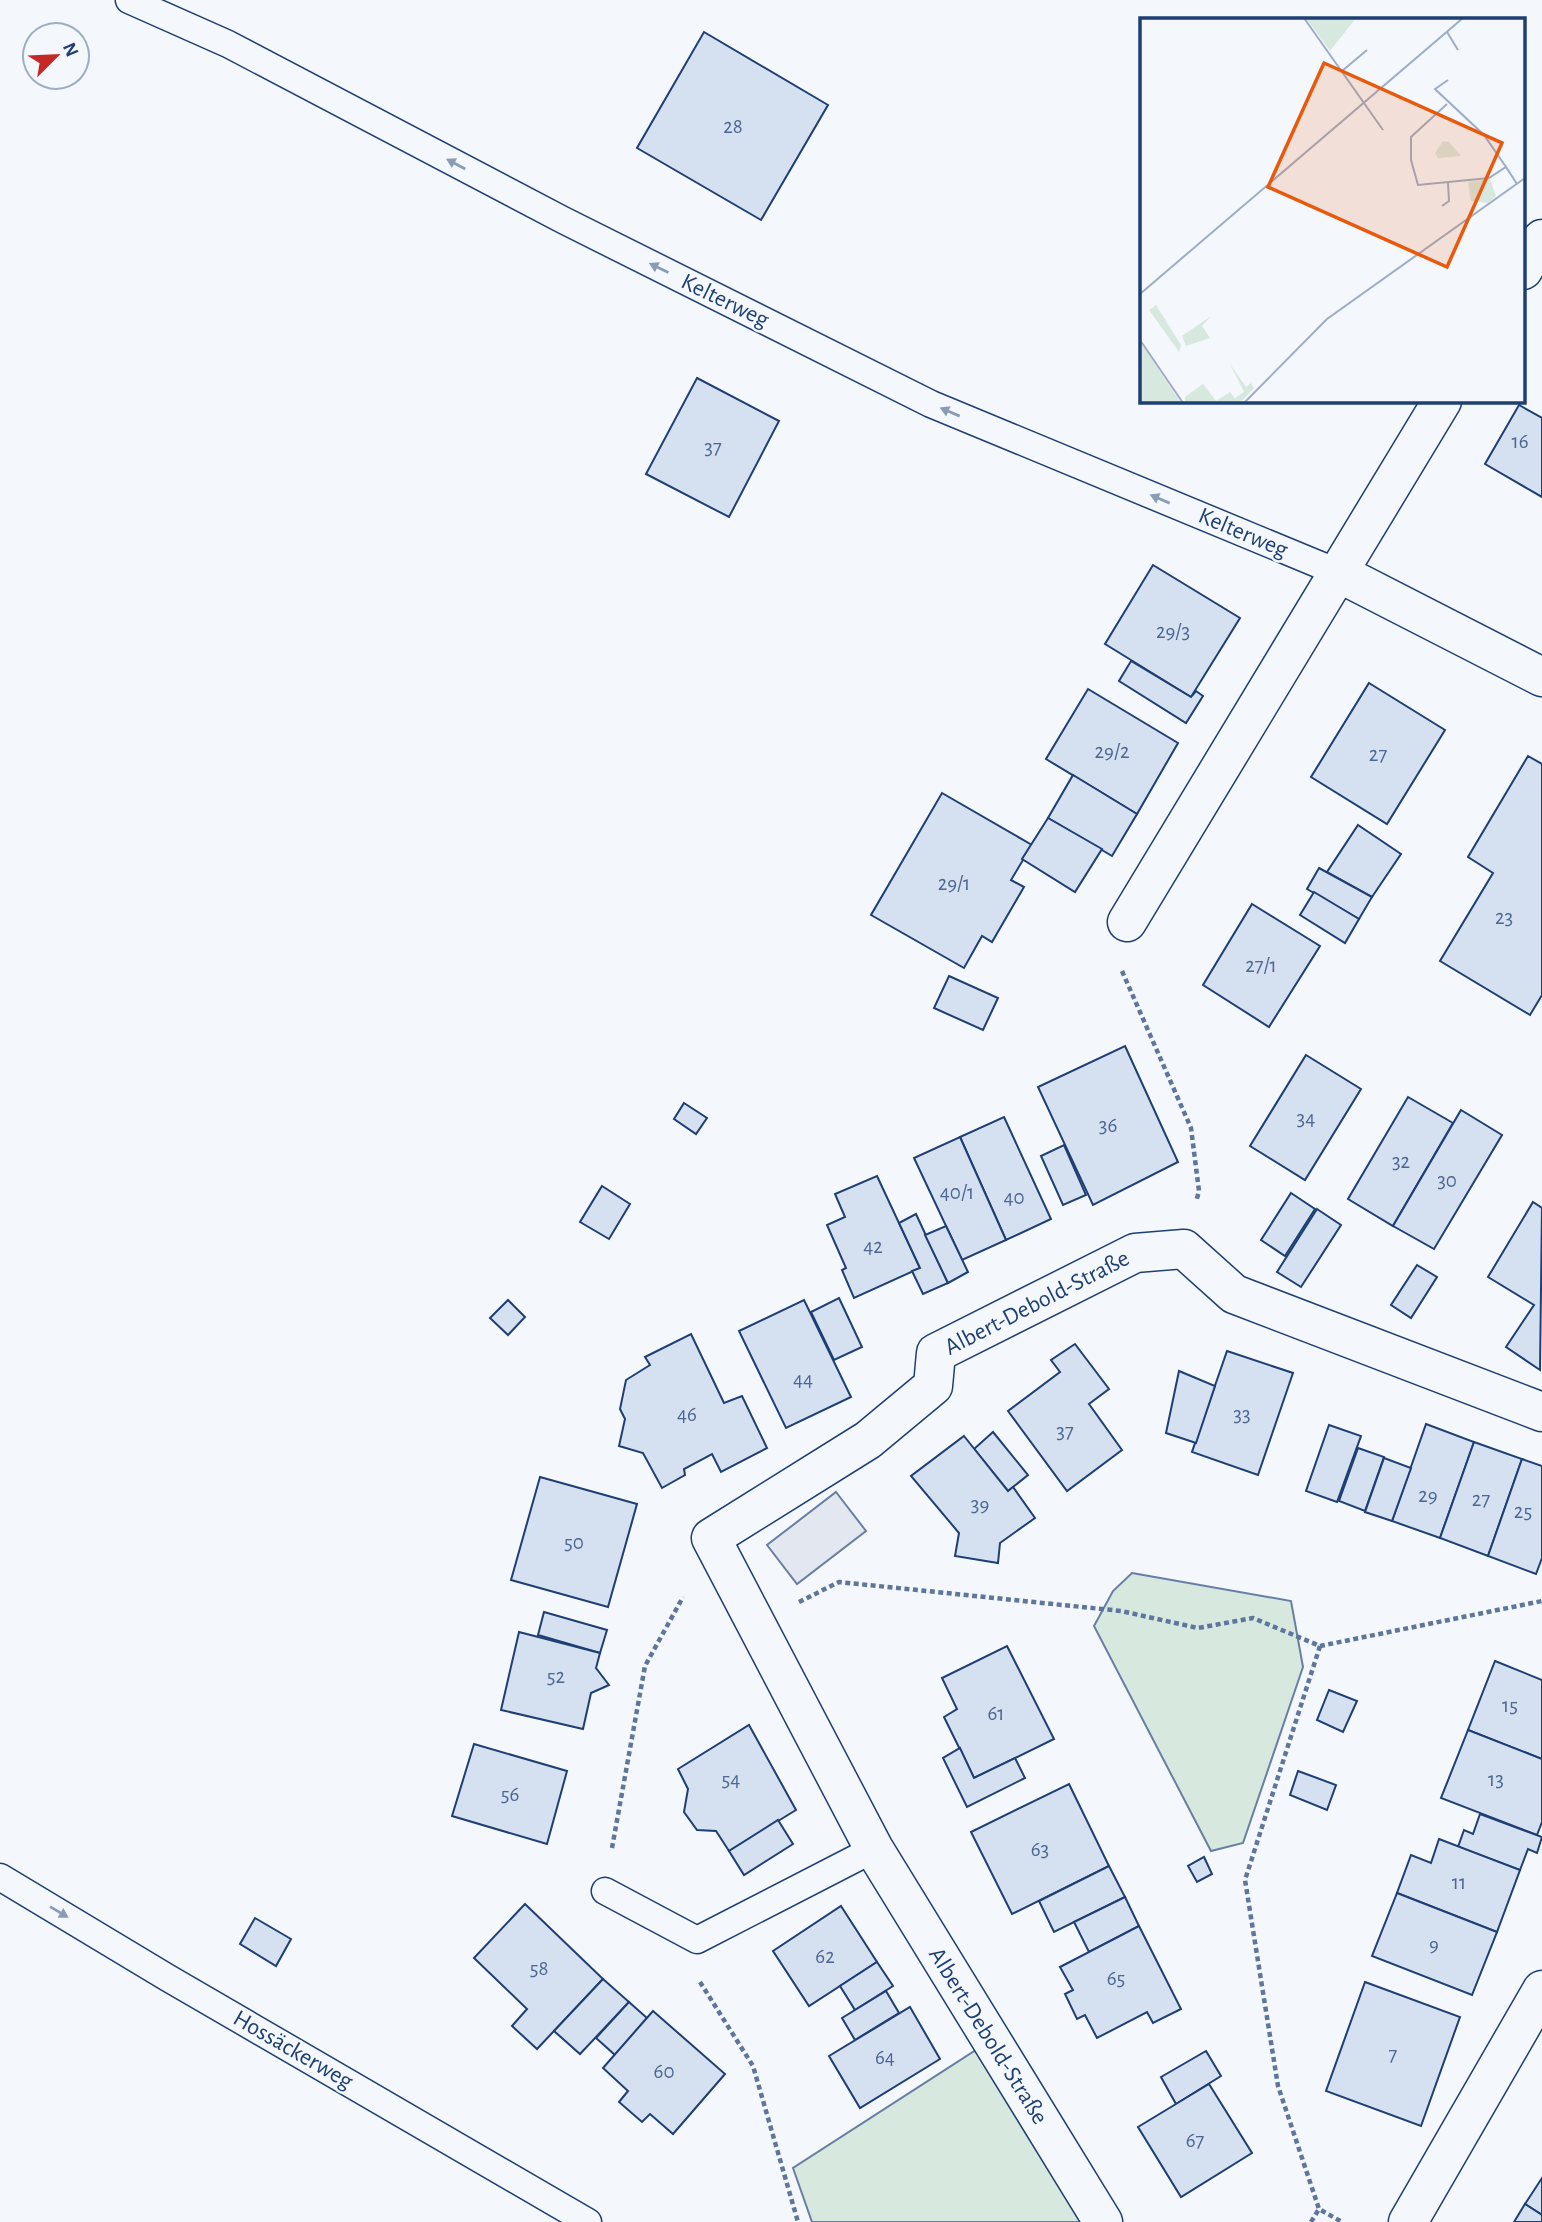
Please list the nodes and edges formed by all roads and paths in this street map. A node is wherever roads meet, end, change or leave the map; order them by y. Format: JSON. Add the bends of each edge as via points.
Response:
{"nodes":[{"id":1,"x":129,"y":0,"type":"edge"},
{"id":2,"x":1542,"y":239,"type":"edge"},
{"id":3,"x":1524,"y":268,"type":"edge"},
{"id":4,"x":1441,"y":402,"type":"edge"},
{"id":5,"x":1337,"y":572,"type":"junction"},
{"id":6,"x":1542,"y":677,"type":"edge"},
{"id":7,"x":1127,"y":922,"type":"joint"},
{"id":8,"x":1184,"y":1249,"type":"junction"},
{"id":9,"x":1542,"y":1412,"type":"edge"},
{"id":10,"x":711,"y":1538,"type":"junction"},
{"id":11,"x":1542,"y":1601,"type":"edge"},
{"id":12,"x":756,"y":1625,"type":"junction"},
{"id":13,"x":1320,"y":1646,"type":"junction"},
{"id":14,"x":874,"y":1849,"type":"junction"},
{"id":15,"x":0,"y":1877,"type":"edge"},
{"id":16,"x":605,"y":1891,"type":"joint"},
{"id":17,"x":697,"y":1940,"type":"junction"},
{"id":18,"x":1542,"y":1990,"type":"edge"},
{"id":19,"x":1320,"y":2209,"type":"junction"},
{"id":20,"x":588,"y":2222,"type":"edge"},
{"id":21,"x":799,"y":2222,"type":"edge"},
{"id":22,"x":1102,"y":2222,"type":"edge"},
{"id":23,"x":1311,"y":2222,"type":"edge"},
{"id":24,"x":1342,"y":2222,"type":"edge"},
{"id":25,"x":1408,"y":2222,"type":"edge"}],
"edges":[{"from":5,"to":1,"type":"lane","name":"Kelterweg","one_way":true,"via":[[931,404],[563,220],[228,44]]},
{"from":2,"to":3,"type":"street"},
{"from":4,"to":5,"type":"street"},
{"from":5,"to":6,"type":"street","name":"Kelterweg"},
{"from":5,"to":7,"type":"street"},
{"from":7,"to":8,"type":"path","via":[[1113,951],[1191,1128],[1199,1191]]},
{"from":8,"to":9,"type":"street","via":[[1234,1294]]},
{"from":8,"to":10,"type":"street","name":"Albert-Debold-Straße","via":[[1135,1253],[936,1353],[933,1386],[868,1440]]},
{"from":10,"to":12,"type":"street","name":"Albert-Debold-Straße"},
{"from":10,"to":16,"type":"path","via":[[645,1666]]},
{"from":11,"to":13,"type":"path"},
{"from":12,"to":13,"type":"path","via":[[839,1582],[1121,1611],[1198,1628],[1254,1618]]},
{"from":12,"to":14,"type":"street","name":"Albert-Debold-Straße"},
{"from":13,"to":19,"type":"path","via":[[1245,1880],[1278,2086]]},
{"from":14,"to":17,"type":"lane"},
{"from":14,"to":22,"type":"street","name":"Albert-Debold-Straße"},
{"from":15,"to":20,"type":"lane","name":"Hossäckerweg","one_way":true},
{"from":16,"to":17,"type":"lane"},
{"from":17,"to":21,"type":"path","via":[[700,1983],[753,2066]]},
{"from":18,"to":25,"type":"street"},
{"from":19,"to":23,"type":"path"},
{"from":19,"to":24,"type":"path"}]}
